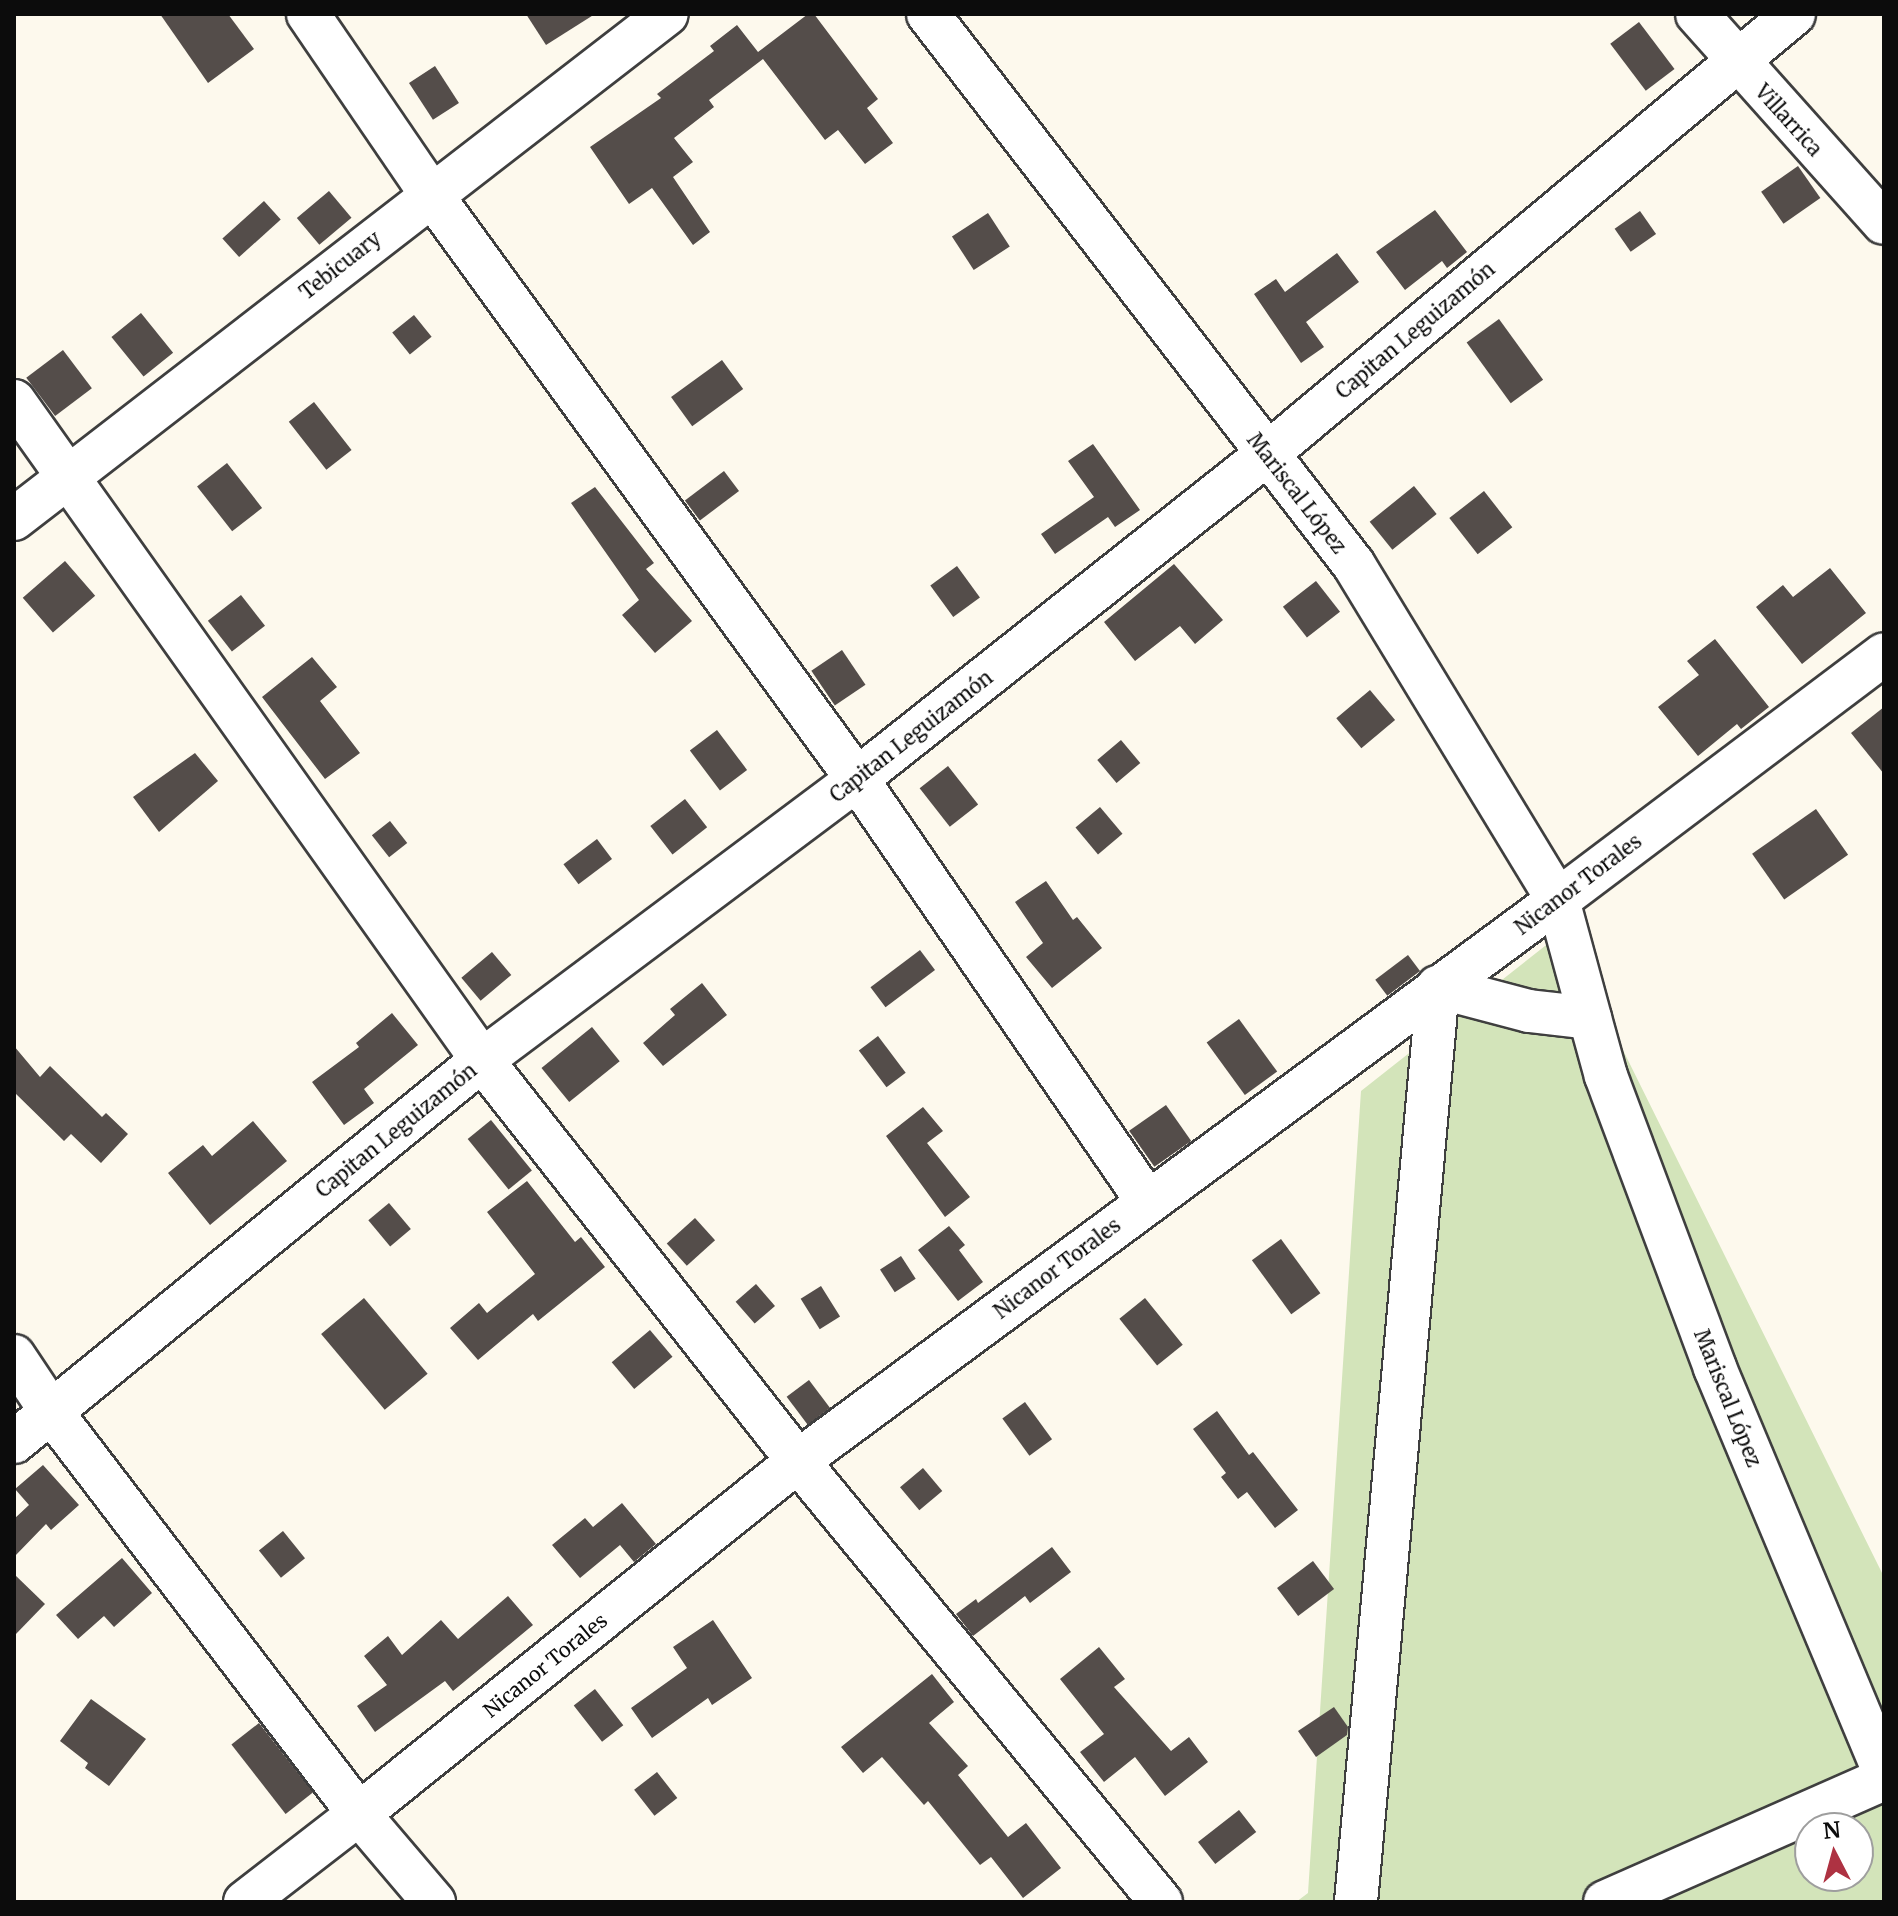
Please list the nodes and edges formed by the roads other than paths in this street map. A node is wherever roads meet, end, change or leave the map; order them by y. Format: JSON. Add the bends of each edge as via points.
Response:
{"nodes":[{"id":1,"x":308,"y":14,"type":"edge"},
{"id":2,"x":667,"y":14,"type":"edge"},
{"id":3,"x":928,"y":14,"type":"edge"},
{"id":4,"x":1697,"y":14,"type":"edge"},
{"id":5,"x":1794,"y":14,"type":"edge"},
{"id":6,"x":1736,"y":61,"type":"junction"},
{"id":7,"x":431,"y":194,"type":"junction"},
{"id":8,"x":1884,"y":223,"type":"edge"},
{"id":9,"x":14,"y":401,"type":"edge"},
{"id":10,"x":1266,"y":455,"type":"junction"},
{"id":11,"x":67,"y":478,"type":"junction"},
{"id":12,"x":14,"y":519,"type":"edge"},
{"id":13,"x":1884,"y":654,"type":"edge"},
{"id":14,"x":857,"y":779,"type":"junction"},
{"id":15,"x":1558,"y":900,"type":"junction"},
{"id":16,"x":1438,"y":987,"type":"junction"},
{"id":17,"x":1590,"y":1018,"type":"junction"},
{"id":18,"x":482,"y":1060,"type":"junction"},
{"id":19,"x":1147,"y":1201,"type":"junction"},
{"id":20,"x":14,"y":1356,"type":"edge"},
{"id":21,"x":50,"y":1410,"type":"junction"},
{"id":22,"x":14,"y":1442,"type":"edge"},
{"id":23,"x":798,"y":1461,"type":"junction"},
{"id":24,"x":1884,"y":1772,"type":"edge"},
{"id":25,"x":1884,"y":1779,"type":"edge"},
{"id":26,"x":359,"y":1814,"type":"junction"},
{"id":27,"x":245,"y":1902,"type":"edge"},
{"id":28,"x":434,"y":1902,"type":"edge"},
{"id":29,"x":1161,"y":1902,"type":"edge"},
{"id":30,"x":1356,"y":1902,"type":"edge"},
{"id":31,"x":1605,"y":1902,"type":"edge"}],
"edges":[{"from":1,"to":7,"type":"street"},
{"from":2,"to":7,"type":"street","name":"Tebicuary"},
{"from":3,"to":10,"type":"street","name":"Mariscal López"},
{"from":4,"to":6,"type":"street","name":"Villarrica"},
{"from":5,"to":6,"type":"street","name":"Capitan Leguizamón"},
{"from":6,"to":8,"type":"street","name":"Villarrica"},
{"from":6,"to":10,"type":"street","name":"Capitan Leguizamón"},
{"from":7,"to":11,"type":"street","name":"Tebicuary"},
{"from":7,"to":14,"type":"street"},
{"from":9,"to":11,"type":"street"},
{"from":10,"to":14,"type":"street","name":"Capitan Leguizamón"},
{"from":10,"to":15,"type":"street","name":"Mariscal López","via":[[1354,565]]},
{"from":11,"to":12,"type":"street","name":"Tebicuary"},
{"from":11,"to":18,"type":"street"},
{"from":13,"to":15,"type":"street","name":"Nicanor Torales"},
{"from":14,"to":18,"type":"street","name":"Capitan Leguizamón"},
{"from":14,"to":19,"type":"street"},
{"from":15,"to":16,"type":"street","name":"Nicanor Torales"},
{"from":15,"to":17,"type":"street","name":"Mariscal López"},
{"from":16,"to":17,"type":"street","via":[[1529,1011]]},
{"from":16,"to":19,"type":"street","name":"Nicanor Torales"},
{"from":16,"to":30,"type":"street"},
{"from":17,"to":24,"type":"street","name":"Mariscal López","via":[[1606,1076],[1715,1368]]},
{"from":18,"to":21,"type":"street","name":"Capitan Leguizamón"},
{"from":18,"to":23,"type":"street"},
{"from":19,"to":23,"type":"street","name":"Nicanor Torales"},
{"from":20,"to":21,"type":"street"},
{"from":21,"to":22,"type":"street","name":"Capitan Leguizamón"},
{"from":21,"to":26,"type":"street"},
{"from":23,"to":26,"type":"street","name":"Nicanor Torales"},
{"from":23,"to":29,"type":"street"},
{"from":25,"to":31,"type":"street"},
{"from":26,"to":27,"type":"street","name":"Nicanor Torales"},
{"from":26,"to":28,"type":"street"}]}
